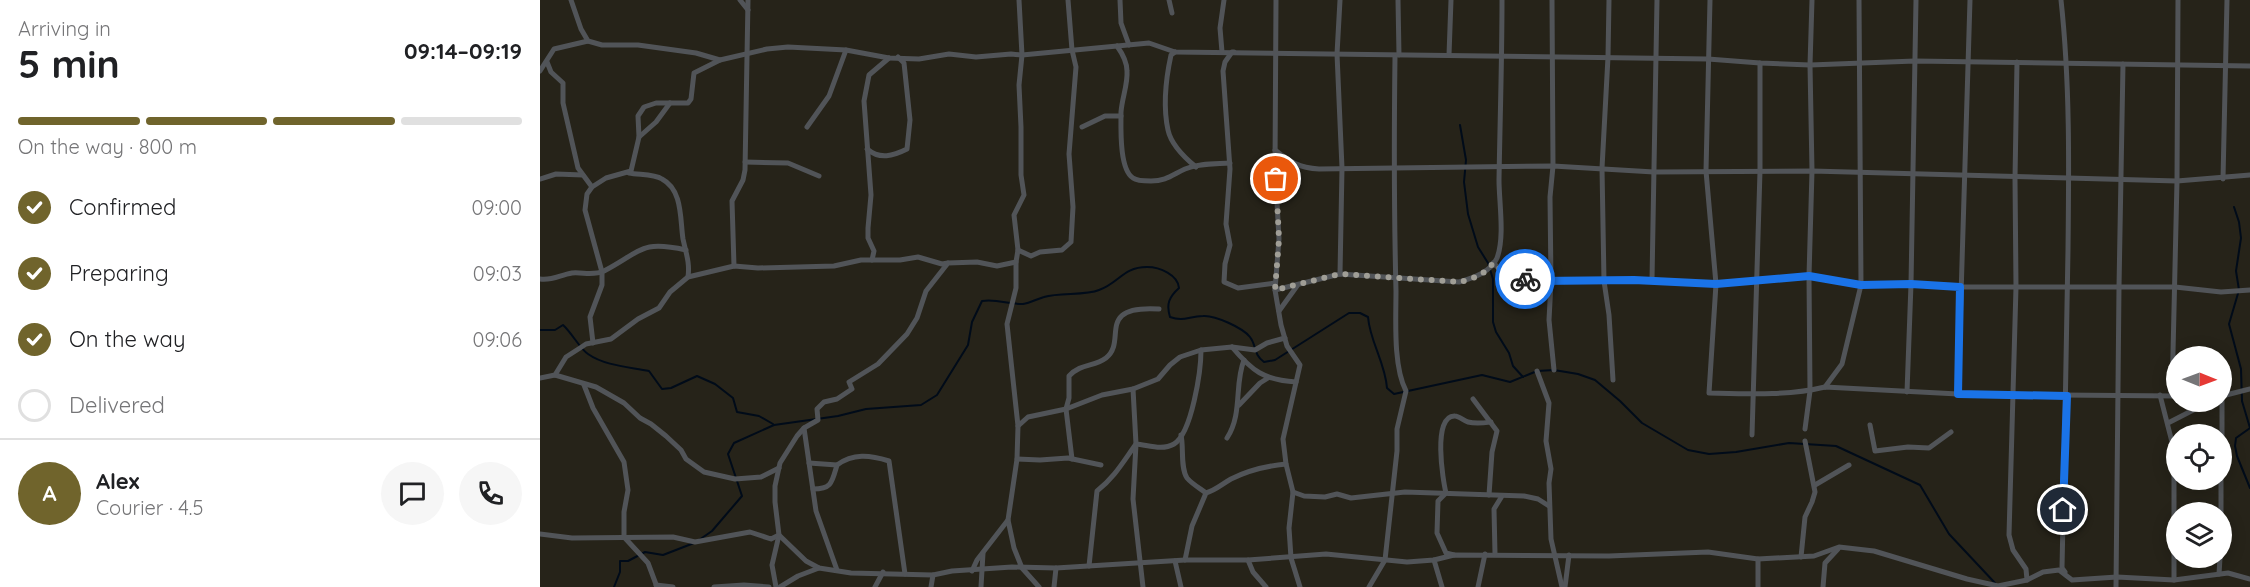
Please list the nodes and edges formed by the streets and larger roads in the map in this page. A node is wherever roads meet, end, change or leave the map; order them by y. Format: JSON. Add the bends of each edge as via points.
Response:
{"nodes":[{"id":1,"x":571,"y":0,"type":"edge"},
{"id":2,"x":740,"y":0,"type":"edge"},
{"id":3,"x":747,"y":0,"type":"edge"},
{"id":4,"x":1019,"y":0,"type":"edge"},
{"id":5,"x":1068,"y":0,"type":"edge"},
{"id":6,"x":1120,"y":0,"type":"edge"},
{"id":7,"x":1169,"y":0,"type":"edge"},
{"id":8,"x":1224,"y":0,"type":"edge"},
{"id":9,"x":1276,"y":0,"type":"edge"},
{"id":10,"x":1340,"y":0,"type":"edge"},
{"id":11,"x":1398,"y":0,"type":"edge"},
{"id":12,"x":1451,"y":0,"type":"edge"},
{"id":13,"x":1502,"y":0,"type":"edge"},
{"id":14,"x":1552,"y":0,"type":"edge"},
{"id":15,"x":1609,"y":0,"type":"edge"},
{"id":16,"x":1657,"y":0,"type":"edge"},
{"id":17,"x":1710,"y":0,"type":"edge"},
{"id":18,"x":1812,"y":0,"type":"edge"},
{"id":19,"x":1859,"y":0,"type":"edge"},
{"id":20,"x":1916,"y":0,"type":"edge"},
{"id":21,"x":1970,"y":0,"type":"edge"},
{"id":22,"x":2061,"y":0,"type":"edge"},
{"id":23,"x":2178,"y":0,"type":"edge"},
{"id":24,"x":2228,"y":0,"type":"edge"},
{"id":25,"x":748,"y":10,"type":"junction"},
{"id":26,"x":1172,"y":12,"type":"dead end"},
{"id":27,"x":588,"y":41,"type":"junction"},
{"id":28,"x":1129,"y":45,"type":"junction"},
{"id":29,"x":1117,"y":46,"type":"junction"},
{"id":30,"x":846,"y":50,"type":"junction"},
{"id":31,"x":1072,"y":50,"type":"junction"},
{"id":32,"x":1175,"y":52,"type":"junction"},
{"id":33,"x":1222,"y":52,"type":"junction"},
{"id":34,"x":1241,"y":52,"type":"junction"},
{"id":35,"x":1276,"y":53,"type":"junction"},
{"id":36,"x":1337,"y":54,"type":"junction"},
{"id":37,"x":748,"y":55,"type":"junction"},
{"id":38,"x":1022,"y":55,"type":"junction"},
{"id":39,"x":1449,"y":55,"type":"junction"},
{"id":40,"x":1397,"y":56,"type":"junction"},
{"id":41,"x":1502,"y":56,"type":"junction"},
{"id":42,"x":898,"y":57,"type":"junction"},
{"id":43,"x":1552,"y":57,"type":"junction"},
{"id":44,"x":1608,"y":57,"type":"junction"},
{"id":45,"x":889,"y":58,"type":"junction"},
{"id":46,"x":1655,"y":58,"type":"junction"},
{"id":47,"x":1708,"y":59,"type":"junction"},
{"id":48,"x":720,"y":60,"type":"junction"},
{"id":49,"x":547,"y":62,"type":"junction"},
{"id":50,"x":1915,"y":62,"type":"junction"},
{"id":51,"x":1967,"y":62,"type":"junction"},
{"id":52,"x":2017,"y":62,"type":"junction"},
{"id":53,"x":1760,"y":63,"type":"junction"},
{"id":54,"x":2067,"y":63,"type":"junction"},
{"id":55,"x":1860,"y":64,"type":"junction"},
{"id":56,"x":2123,"y":64,"type":"junction"},
{"id":57,"x":1810,"y":65,"type":"junction"},
{"id":58,"x":2179,"y":65,"type":"junction"},
{"id":59,"x":2225,"y":66,"type":"junction"},
{"id":60,"x":2250,"y":66,"type":"edge"},
{"id":61,"x":540,"y":71,"type":"edge"},
{"id":62,"x":670,"y":103,"type":"junction"},
{"id":63,"x":1122,"y":116,"type":"junction"},
{"id":64,"x":807,"y":127,"type":"dead end"},
{"id":65,"x":1082,"y":127,"type":"dead end"},
{"id":66,"x":639,"y":137,"type":"junction"},
{"id":67,"x":867,"y":149,"type":"junction"},
{"id":68,"x":1275,"y":150,"type":"junction"},
{"id":69,"x":745,"y":162,"type":"junction"},
{"id":70,"x":1230,"y":163,"type":"junction"},
{"id":71,"x":1500,"y":166,"type":"junction"},
{"id":72,"x":1553,"y":166,"type":"junction"},
{"id":73,"x":1196,"y":167,"type":"junction"},
{"id":74,"x":1394,"y":167,"type":"junction"},
{"id":75,"x":1342,"y":168,"type":"junction"},
{"id":76,"x":1602,"y":168,"type":"junction"},
{"id":77,"x":1706,"y":171,"type":"junction"},
{"id":78,"x":1760,"y":171,"type":"junction"},
{"id":79,"x":1812,"y":171,"type":"junction"},
{"id":80,"x":1654,"y":172,"type":"junction"},
{"id":81,"x":629,"y":173,"type":"junction"},
{"id":82,"x":1859,"y":173,"type":"junction"},
{"id":83,"x":1913,"y":174,"type":"junction"},
{"id":84,"x":583,"y":175,"type":"junction"},
{"id":85,"x":2250,"y":175,"type":"edge"},
{"id":86,"x":819,"y":176,"type":"dead end"},
{"id":87,"x":1964,"y":176,"type":"junction"},
{"id":88,"x":2015,"y":178,"type":"junction"},
{"id":89,"x":2069,"y":178,"type":"junction"},
{"id":90,"x":540,"y":179,"type":"edge"},
{"id":91,"x":2122,"y":179,"type":"junction"},
{"id":92,"x":2223,"y":179,"type":"junction"},
{"id":93,"x":2177,"y":181,"type":"junction"},
{"id":94,"x":592,"y":187,"type":"junction"},
{"id":95,"x":686,"y":250,"type":"junction"},
{"id":96,"x":1018,"y":250,"type":"junction"},
{"id":97,"x":872,"y":260,"type":"junction"},
{"id":98,"x":1016,"y":262,"type":"junction"},
{"id":99,"x":948,"y":263,"type":"junction"},
{"id":100,"x":1493,"y":263,"type":"junction"},
{"id":101,"x":690,"y":266,"type":"junction"},
{"id":102,"x":734,"y":266,"type":"junction"},
{"id":103,"x":602,"y":272,"type":"junction"},
{"id":104,"x":699,"y":274,"type":"junction"},
{"id":105,"x":1340,"y":274,"type":"junction"},
{"id":106,"x":1809,"y":276,"type":"junction"},
{"id":107,"x":688,"y":277,"type":"junction"},
{"id":108,"x":1395,"y":278,"type":"junction"},
{"id":109,"x":540,"y":279,"type":"edge"},
{"id":110,"x":1652,"y":280,"type":"junction"},
{"id":111,"x":1758,"y":280,"type":"junction"},
{"id":112,"x":1604,"y":281,"type":"junction"},
{"id":113,"x":1551,"y":282,"type":"junction"},
{"id":114,"x":1716,"y":284,"type":"junction"},
{"id":115,"x":1911,"y":284,"type":"junction"},
{"id":116,"x":1861,"y":285,"type":"junction"},
{"id":117,"x":1297,"y":286,"type":"junction"},
{"id":118,"x":2067,"y":286,"type":"junction"},
{"id":119,"x":1275,"y":287,"type":"junction"},
{"id":120,"x":1960,"y":287,"type":"junction"},
{"id":121,"x":2016,"y":287,"type":"junction"},
{"id":122,"x":2118,"y":287,"type":"junction"},
{"id":123,"x":2175,"y":287,"type":"junction"},
{"id":124,"x":2250,"y":290,"type":"edge"},
{"id":125,"x":1159,"y":309,"type":"dead end"},
{"id":126,"x":1279,"y":312,"type":"junction"},
{"id":127,"x":1285,"y":338,"type":"junction"},
{"id":128,"x":593,"y":343,"type":"junction"},
{"id":129,"x":2174,"y":346,"type":"edge"},
{"id":130,"x":1232,"y":347,"type":"junction"},
{"id":131,"x":1201,"y":350,"type":"junction"},
{"id":132,"x":1244,"y":360,"type":"junction"},
{"id":133,"x":1554,"y":370,"type":"dead end"},
{"id":134,"x":1537,"y":371,"type":"dead end"},
{"id":135,"x":555,"y":375,"type":"junction"},
{"id":136,"x":540,"y":378,"type":"edge"},
{"id":137,"x":1268,"y":378,"type":"junction"},
{"id":138,"x":1613,"y":380,"type":"dead end"},
{"id":139,"x":1296,"y":382,"type":"junction"},
{"id":140,"x":584,"y":386,"type":"junction"},
{"id":141,"x":1825,"y":387,"type":"junction"},
{"id":142,"x":1133,"y":389,"type":"junction"},
{"id":143,"x":2250,"y":389,"type":"edge"},
{"id":144,"x":1810,"y":391,"type":"junction"},
{"id":145,"x":1907,"y":392,"type":"junction"},
{"id":146,"x":2232,"y":393,"type":"edge"},
{"id":147,"x":1754,"y":394,"type":"junction"},
{"id":148,"x":1958,"y":394,"type":"junction"},
{"id":149,"x":2012,"y":394,"type":"junction"},
{"id":150,"x":2117,"y":395,"type":"junction"},
{"id":151,"x":2067,"y":396,"type":"junction"},
{"id":152,"x":2160,"y":396,"type":"junction"},
{"id":153,"x":2166,"y":396,"type":"edge"},
{"id":154,"x":1473,"y":399,"type":"dead end"},
{"id":155,"x":1238,"y":406,"type":"junction"},
{"id":156,"x":1066,"y":409,"type":"junction"},
{"id":157,"x":2189,"y":412,"type":"edge"},
{"id":158,"x":1491,"y":422,"type":"junction"},
{"id":159,"x":2168,"y":423,"type":"junction"},
{"id":160,"x":1870,"y":425,"type":"dead end"},
{"id":161,"x":1018,"y":426,"type":"junction"},
{"id":162,"x":804,"y":428,"type":"junction"},
{"id":163,"x":1805,"y":429,"type":"dead end"},
{"id":164,"x":1951,"y":432,"type":"dead end"},
{"id":165,"x":1181,"y":435,"type":"junction"},
{"id":166,"x":1752,"y":435,"type":"dead end"},
{"id":167,"x":1227,"y":438,"type":"dead end"},
{"id":168,"x":1805,"y":441,"type":"dead end"},
{"id":169,"x":1136,"y":444,"type":"junction"},
{"id":170,"x":1017,"y":459,"type":"junction"},
{"id":171,"x":1072,"y":459,"type":"junction"},
{"id":172,"x":809,"y":463,"type":"junction"},
{"id":173,"x":1286,"y":464,"type":"junction"},
{"id":174,"x":837,"y":465,"type":"junction"},
{"id":175,"x":1101,"y":465,"type":"dead end"},
{"id":176,"x":1849,"y":465,"type":"dead end"},
{"id":177,"x":779,"y":468,"type":"junction"},
{"id":178,"x":1815,"y":486,"type":"junction"},
{"id":179,"x":813,"y":489,"type":"junction"},
{"id":180,"x":1293,"y":492,"type":"junction"},
{"id":181,"x":1392,"y":492,"type":"junction"},
{"id":182,"x":1206,"y":493,"type":"junction"},
{"id":183,"x":1446,"y":494,"type":"junction"},
{"id":184,"x":1489,"y":495,"type":"junction"},
{"id":185,"x":1502,"y":496,"type":"junction"},
{"id":186,"x":1549,"y":506,"type":"junction"},
{"id":187,"x":1008,"y":520,"type":"junction"},
{"id":188,"x":540,"y":534,"type":"edge"},
{"id":189,"x":779,"y":535,"type":"junction"},
{"id":190,"x":624,"y":537,"type":"junction"},
{"id":191,"x":1839,"y":548,"type":"junction"},
{"id":192,"x":983,"y":552,"type":"junction"},
{"id":193,"x":1485,"y":554,"type":"junction"},
{"id":194,"x":1496,"y":554,"type":"junction"},
{"id":195,"x":1454,"y":555,"type":"junction"},
{"id":196,"x":1555,"y":555,"type":"junction"},
{"id":197,"x":1569,"y":555,"type":"junction"},
{"id":198,"x":1801,"y":557,"type":"junction"},
{"id":199,"x":1291,"y":558,"type":"junction"},
{"id":200,"x":1758,"y":559,"type":"junction"},
{"id":201,"x":1185,"y":560,"type":"junction"},
{"id":202,"x":1248,"y":560,"type":"junction"},
{"id":203,"x":1385,"y":560,"type":"junction"},
{"id":204,"x":1434,"y":560,"type":"junction"},
{"id":205,"x":1175,"y":561,"type":"junction"},
{"id":206,"x":1139,"y":564,"type":"junction"},
{"id":207,"x":1089,"y":566,"type":"junction"},
{"id":208,"x":819,"y":568,"type":"junction"},
{"id":209,"x":1022,"y":568,"type":"junction"},
{"id":210,"x":1056,"y":568,"type":"junction"},
{"id":211,"x":2219,"y":568,"type":"edge"},
{"id":212,"x":837,"y":570,"type":"junction"},
{"id":213,"x":982,"y":570,"type":"junction"},
{"id":214,"x":972,"y":571,"type":"junction"},
{"id":215,"x":883,"y":573,"type":"junction"},
{"id":216,"x":905,"y":574,"type":"junction"},
{"id":217,"x":2219,"y":574,"type":"junction"},
{"id":218,"x":933,"y":575,"type":"junction"},
{"id":219,"x":2117,"y":578,"type":"junction"},
{"id":220,"x":2250,"y":579,"type":"edge"},
{"id":221,"x":2027,"y":580,"type":"junction"},
{"id":222,"x":2072,"y":580,"type":"junction"},
{"id":223,"x":2174,"y":580,"type":"junction"},
{"id":224,"x":657,"y":586,"type":"edge"},
{"id":225,"x":673,"y":587,"type":"edge"},
{"id":226,"x":714,"y":587,"type":"edge"},
{"id":227,"x":769,"y":587,"type":"edge"},
{"id":228,"x":778,"y":587,"type":"edge"},
{"id":229,"x":875,"y":587,"type":"edge"},
{"id":230,"x":931,"y":587,"type":"edge"},
{"id":231,"x":981,"y":587,"type":"edge"},
{"id":232,"x":1039,"y":587,"type":"edge"},
{"id":233,"x":1054,"y":587,"type":"edge"},
{"id":234,"x":1143,"y":587,"type":"edge"},
{"id":235,"x":1181,"y":587,"type":"edge"},
{"id":236,"x":1266,"y":587,"type":"edge"},
{"id":237,"x":1300,"y":587,"type":"edge"},
{"id":238,"x":1369,"y":587,"type":"edge"},
{"id":239,"x":1442,"y":587,"type":"edge"},
{"id":240,"x":1478,"y":587,"type":"edge"},
{"id":241,"x":1564,"y":587,"type":"edge"},
{"id":242,"x":1758,"y":587,"type":"edge"},
{"id":243,"x":1822,"y":587,"type":"edge"},
{"id":244,"x":2116,"y":587,"type":"edge"}],
"edges":[{"from":1,"to":27,"type":"street"},
{"from":2,"to":25,"type":"street"},
{"from":3,"to":25,"type":"street"},
{"from":4,"to":38,"type":"street"},
{"from":5,"to":31,"type":"street"},
{"from":6,"to":28,"type":"street","via":[[1121,23]]},
{"from":7,"to":26,"type":"street"},
{"from":8,"to":33,"type":"street"},
{"from":9,"to":35,"type":"street"},
{"from":10,"to":36,"type":"street"},
{"from":11,"to":40,"type":"street"},
{"from":12,"to":39,"type":"street"},
{"from":13,"to":41,"type":"street"},
{"from":14,"to":43,"type":"street"},
{"from":15,"to":44,"type":"street"},
{"from":16,"to":46,"type":"street"},
{"from":17,"to":47,"type":"street"},
{"from":18,"to":57,"type":"street"},
{"from":19,"to":55,"type":"street"},
{"from":20,"to":50,"type":"street"},
{"from":21,"to":51,"type":"street"},
{"from":22,"to":54,"type":"street"},
{"from":23,"to":58,"type":"street"},
{"from":24,"to":59,"type":"street"},
{"from":25,"to":37,"type":"street"},
{"from":27,"to":48,"type":"street","via":[[696,53]]},
{"from":27,"to":49,"type":"street","via":[[554,49]]},
{"from":28,"to":29,"type":"street"},
{"from":28,"to":32,"type":"street","via":[[1149,43]]},
{"from":29,"to":31,"type":"street"},
{"from":29,"to":63,"type":"street","via":[[1128,72]]},
{"from":30,"to":37,"type":"street","via":[[788,47]]},
{"from":30,"to":45,"type":"street"},
{"from":30,"to":64,"type":"street","via":[[829,96]]},
{"from":31,"to":38,"type":"street"},
{"from":31,"to":96,"type":"street","via":[[1076,67],[1069,154],[1071,242],[1062,250],[1031,256]]},
{"from":32,"to":33,"type":"street"},
{"from":32,"to":73,"type":"street","via":[[1167,71],[1168,132]]},
{"from":33,"to":34,"type":"street"},
{"from":34,"to":35,"type":"street"},
{"from":34,"to":70,"type":"street","via":[[1232,52],[1223,71]]},
{"from":35,"to":36,"type":"street"},
{"from":35,"to":68,"type":"street"},
{"from":36,"to":40,"type":"street"},
{"from":36,"to":75,"type":"street"},
{"from":37,"to":48,"type":"street"},
{"from":37,"to":69,"type":"street"},
{"from":38,"to":42,"type":"street"},
{"from":38,"to":96,"type":"street","via":[[1019,85],[1024,195],[1014,215]]},
{"from":39,"to":40,"type":"street"},
{"from":39,"to":41,"type":"street"},
{"from":40,"to":74,"type":"street"},
{"from":41,"to":43,"type":"street"},
{"from":41,"to":71,"type":"street"},
{"from":42,"to":45,"type":"street"},
{"from":42,"to":67,"type":"street","via":[[904,63],[909,113],[907,149],[886,157]]},
{"from":43,"to":44,"type":"street"},
{"from":43,"to":72,"type":"street"},
{"from":44,"to":46,"type":"street"},
{"from":44,"to":76,"type":"street"},
{"from":45,"to":67,"type":"street","via":[[869,75],[864,100]]},
{"from":46,"to":47,"type":"street"},
{"from":46,"to":80,"type":"street"},
{"from":47,"to":53,"type":"street"},
{"from":47,"to":77,"type":"street"},
{"from":48,"to":62,"type":"street","via":[[693,73],[690,102]]},
{"from":49,"to":61,"type":"street"},
{"from":49,"to":84,"type":"street","via":[[563,84],[563,104]]},
{"from":50,"to":51,"type":"street"},
{"from":50,"to":55,"type":"street"},
{"from":50,"to":83,"type":"street"},
{"from":51,"to":52,"type":"street"},
{"from":51,"to":87,"type":"street"},
{"from":52,"to":54,"type":"street"},
{"from":52,"to":88,"type":"street"},
{"from":53,"to":57,"type":"street"},
{"from":53,"to":78,"type":"street"},
{"from":54,"to":56,"type":"street"},
{"from":54,"to":89,"type":"street"},
{"from":55,"to":57,"type":"street"},
{"from":55,"to":82,"type":"street"},
{"from":56,"to":58,"type":"street"},
{"from":56,"to":91,"type":"street"},
{"from":57,"to":79,"type":"street"},
{"from":58,"to":59,"type":"street"},
{"from":58,"to":93,"type":"street"},
{"from":59,"to":60,"type":"street"},
{"from":59,"to":92,"type":"street"},
{"from":62,"to":66,"type":"street"},
{"from":62,"to":66,"type":"street","via":[[648,105],[639,112]]},
{"from":63,"to":65,"type":"street","via":[[1105,116]]},
{"from":63,"to":73,"type":"street","via":[[1124,163],[1132,178],[1160,180]]},
{"from":66,"to":81,"type":"street"},
{"from":67,"to":97,"type":"street","via":[[871,195],[868,238],[874,250]]},
{"from":68,"to":75,"type":"street","via":[[1304,168]]},
{"from":68,"to":119,"type":"street","via":[[1279,239]]},
{"from":69,"to":86,"type":"street","via":[[788,163]]},
{"from":69,"to":102,"type":"street","via":[[744,176],[732,201]]},
{"from":70,"to":73,"type":"street"},
{"from":70,"to":119,"type":"street","via":[[1226,224],[1230,245],[1224,282],[1238,288]]},
{"from":71,"to":72,"type":"street"},
{"from":71,"to":74,"type":"street"},
{"from":71,"to":100,"type":"street","via":[[1501,228]]},
{"from":72,"to":76,"type":"street"},
{"from":72,"to":113,"type":"street"},
{"from":74,"to":75,"type":"street"},
{"from":74,"to":108,"type":"street"},
{"from":75,"to":105,"type":"street"},
{"from":76,"to":80,"type":"street"},
{"from":76,"to":112,"type":"street"},
{"from":77,"to":78,"type":"street"},
{"from":77,"to":80,"type":"street"},
{"from":77,"to":114,"type":"street"},
{"from":78,"to":79,"type":"street"},
{"from":78,"to":111,"type":"street"},
{"from":79,"to":82,"type":"street"},
{"from":79,"to":106,"type":"street"},
{"from":80,"to":110,"type":"street"},
{"from":81,"to":94,"type":"street","via":[[606,178]]},
{"from":81,"to":95,"type":"street","via":[[662,178],[672,188]]},
{"from":82,"to":83,"type":"street"},
{"from":82,"to":116,"type":"street"},
{"from":83,"to":87,"type":"street"},
{"from":83,"to":115,"type":"street"},
{"from":84,"to":90,"type":"street","via":[[556,174]]},
{"from":84,"to":94,"type":"street"},
{"from":85,"to":92,"type":"street"},
{"from":87,"to":88,"type":"street"},
{"from":87,"to":120,"type":"street"},
{"from":88,"to":89,"type":"street"},
{"from":88,"to":121,"type":"street"},
{"from":89,"to":91,"type":"street"},
{"from":89,"to":118,"type":"street"},
{"from":91,"to":93,"type":"street"},
{"from":91,"to":122,"type":"street"},
{"from":92,"to":93,"type":"street"},
{"from":93,"to":123,"type":"street"},
{"from":94,"to":103,"type":"street","via":[[585,210]]},
{"from":95,"to":101,"type":"street"},
{"from":95,"to":103,"type":"street","via":[[644,247]]},
{"from":96,"to":98,"type":"street"},
{"from":97,"to":99,"type":"street","via":[[918,257]]},
{"from":97,"to":102,"type":"street","via":[[834,266]]},
{"from":98,"to":99,"type":"street","via":[[997,266]]},
{"from":98,"to":161,"type":"street","via":[[1016,288],[1007,324]]},
{"from":99,"to":162,"type":"street","via":[[926,291],[908,334],[878,364],[849,382],[852,389],[824,402],[817,409],[818,420]]},
{"from":100,"to":108,"type":"street","via":[[1472,279],[1460,282]]},
{"from":100,"to":113,"type":"street","via":[[1509,277]]},
{"from":101,"to":104,"type":"street"},
{"from":101,"to":107,"type":"street"},
{"from":102,"to":104,"type":"street"},
{"from":103,"to":109,"type":"street"},
{"from":103,"to":128,"type":"street","via":[[602,285],[590,317]]},
{"from":104,"to":107,"type":"street"},
{"from":105,"to":108,"type":"street"},
{"from":105,"to":117,"type":"street"},
{"from":106,"to":111,"type":"street"},
{"from":106,"to":116,"type":"street"},
{"from":106,"to":144,"type":"street"},
{"from":107,"to":128,"type":"street","via":[[659,308],[611,339]]},
{"from":108,"to":181,"type":"street","via":[[1399,376],[1406,391],[1397,429]]},
{"from":110,"to":112,"type":"street"},
{"from":110,"to":114,"type":"street"},
{"from":111,"to":114,"type":"street"},
{"from":111,"to":147,"type":"street"},
{"from":112,"to":113,"type":"street"},
{"from":112,"to":138,"type":"street"},
{"from":113,"to":133,"type":"street","via":[[1549,320]]},
{"from":114,"to":147,"type":"street","via":[[1709,393]]},
{"from":115,"to":116,"type":"street"},
{"from":115,"to":120,"type":"street"},
{"from":115,"to":145,"type":"street"},
{"from":116,"to":141,"type":"street","via":[[1842,364]]},
{"from":117,"to":119,"type":"street"},
{"from":117,"to":126,"type":"street"},
{"from":118,"to":121,"type":"street"},
{"from":118,"to":122,"type":"street"},
{"from":118,"to":151,"type":"street"},
{"from":119,"to":126,"type":"street"},
{"from":120,"to":121,"type":"street"},
{"from":120,"to":148,"type":"street"},
{"from":121,"to":149,"type":"street"},
{"from":122,"to":123,"type":"street"},
{"from":122,"to":150,"type":"street"},
{"from":123,"to":124,"type":"street","via":[[2222,292]]},
{"from":123,"to":129,"type":"street"},
{"from":125,"to":156,"type":"street","via":[[1127,312],[1119,319],[1109,356],[1076,368],[1069,376]]},
{"from":126,"to":127,"type":"street"},
{"from":127,"to":130,"type":"street","via":[[1256,350]]},
{"from":127,"to":139,"type":"street","via":[[1300,365]]},
{"from":128,"to":135,"type":"street","via":[[566,357]]},
{"from":130,"to":131,"type":"street"},
{"from":130,"to":132,"type":"street"},
{"from":131,"to":142,"type":"street","via":[[1180,357],[1158,379]]},
{"from":131,"to":165,"type":"street","via":[[1197,390]]},
{"from":132,"to":137,"type":"street"},
{"from":132,"to":155,"type":"street"},
{"from":134,"to":186,"type":"street","via":[[1550,409],[1546,441],[1551,469]]},
{"from":135,"to":136,"type":"street"},
{"from":135,"to":140,"type":"street"},
{"from":137,"to":139,"type":"street"},
{"from":137,"to":155,"type":"street"},
{"from":139,"to":173,"type":"street","via":[[1283,439]]},
{"from":140,"to":177,"type":"street","via":[[596,387],[624,403],[666,435],[696,467],[722,478],[750,479]]},
{"from":140,"to":190,"type":"street","via":[[624,462],[628,490]]},
{"from":141,"to":144,"type":"street"},
{"from":141,"to":145,"type":"street"},
{"from":142,"to":156,"type":"street","via":[[1102,395]]},
{"from":142,"to":169,"type":"street"},
{"from":143,"to":146,"type":"street"},
{"from":144,"to":147,"type":"street"},
{"from":144,"to":163,"type":"street"},
{"from":145,"to":148,"type":"street"},
{"from":147,"to":166,"type":"street"},
{"from":148,"to":149,"type":"street"},
{"from":149,"to":151,"type":"street"},
{"from":149,"to":221,"type":"street","via":[[2009,535],[2013,550],[2026,569]]},
{"from":150,"to":151,"type":"street"},
{"from":150,"to":152,"type":"street"},
{"from":150,"to":219,"type":"street"},
{"from":151,"to":222,"type":"street","via":[[2062,568]]},
{"from":152,"to":153,"type":"street"},
{"from":152,"to":159,"type":"street"},
{"from":154,"to":158,"type":"street"},
{"from":155,"to":167,"type":"street"},
{"from":156,"to":161,"type":"street","via":[[1028,417]]},
{"from":156,"to":171,"type":"street"},
{"from":157,"to":159,"type":"street"},
{"from":158,"to":183,"type":"street","via":[[1475,424],[1456,416],[1443,424],[1440,446]]},
{"from":158,"to":184,"type":"street","via":[[1497,434]]},
{"from":159,"to":223,"type":"street","via":[[2174,450]]},
{"from":160,"to":164,"type":"street","via":[[1875,451],[1929,448]]},
{"from":161,"to":170,"type":"street"},
{"from":162,"to":172,"type":"street"},
{"from":162,"to":177,"type":"street"},
{"from":165,"to":169,"type":"street","via":[[1174,444],[1156,448]]},
{"from":165,"to":182,"type":"street","via":[[1187,477]]},
{"from":168,"to":178,"type":"street"},
{"from":169,"to":206,"type":"street","via":[[1133,500]]},
{"from":169,"to":207,"type":"street","via":[[1126,462],[1097,491]]},
{"from":170,"to":171,"type":"street"},
{"from":170,"to":187,"type":"street"},
{"from":171,"to":175,"type":"street"},
{"from":172,"to":174,"type":"street"},
{"from":172,"to":179,"type":"street"},
{"from":173,"to":180,"type":"street"},
{"from":173,"to":182,"type":"street","via":[[1259,467]]},
{"from":174,"to":179,"type":"street","via":[[832,483],[824,489]]},
{"from":174,"to":216,"type":"street","via":[[852,457],[889,461]]},
{"from":176,"to":178,"type":"street"},
{"from":177,"to":189,"type":"street","via":[[775,486]]},
{"from":178,"to":198,"type":"street","via":[[1805,517]]},
{"from":179,"to":212,"type":"street","via":[[816,511]]},
{"from":180,"to":181,"type":"street","via":[[1351,498]]},
{"from":180,"to":199,"type":"street"},
{"from":181,"to":183,"type":"street"},
{"from":181,"to":203,"type":"street"},
{"from":182,"to":201,"type":"street","via":[[1192,526]]},
{"from":183,"to":184,"type":"street"},
{"from":183,"to":195,"type":"street","via":[[1438,501],[1437,533],[1446,553]]},
{"from":184,"to":185,"type":"street"},
{"from":185,"to":186,"type":"street","via":[[1533,497]]},
{"from":185,"to":194,"type":"street","via":[[1494,508]]},
{"from":186,"to":196,"type":"street"},
{"from":187,"to":192,"type":"street"},
{"from":187,"to":209,"type":"street"},
{"from":188,"to":190,"type":"street"},
{"from":189,"to":190,"type":"street","via":[[771,539],[750,532],[695,542],[673,537]]},
{"from":189,"to":208,"type":"street"},
{"from":189,"to":228,"type":"street","via":[[772,565]]},
{"from":190,"to":224,"type":"street","via":[[648,563]]},
{"from":191,"to":198,"type":"street"},
{"from":191,"to":221,"type":"street","via":[[1874,552],[1998,586]]},
{"from":191,"to":243,"type":"street","via":[[1825,563]]},
{"from":192,"to":213,"type":"street"},
{"from":192,"to":214,"type":"street"},
{"from":193,"to":194,"type":"street"},
{"from":193,"to":195,"type":"street"},
{"from":193,"to":240,"type":"street"},
{"from":194,"to":196,"type":"street"},
{"from":195,"to":204,"type":"street"},
{"from":196,"to":197,"type":"street"},
{"from":196,"to":241,"type":"street"},
{"from":197,"to":200,"type":"street","via":[[1707,552]]},
{"from":197,"to":241,"type":"street"},
{"from":198,"to":200,"type":"street"},
{"from":199,"to":202,"type":"street"},
{"from":199,"to":203,"type":"street","via":[[1326,554]]},
{"from":199,"to":237,"type":"street"},
{"from":200,"to":242,"type":"street"},
{"from":201,"to":202,"type":"street"},
{"from":201,"to":205,"type":"street"},
{"from":202,"to":236,"type":"street"},
{"from":203,"to":204,"type":"street"},
{"from":203,"to":238,"type":"street"},
{"from":204,"to":239,"type":"street"},
{"from":205,"to":206,"type":"street"},
{"from":205,"to":235,"type":"street"},
{"from":206,"to":207,"type":"street"},
{"from":206,"to":234,"type":"street"},
{"from":207,"to":210,"type":"street"},
{"from":208,"to":212,"type":"street"},
{"from":208,"to":228,"type":"street"},
{"from":209,"to":210,"type":"street"},
{"from":209,"to":213,"type":"street"},
{"from":209,"to":232,"type":"street"},
{"from":210,"to":233,"type":"street"},
{"from":211,"to":217,"type":"street"},
{"from":212,"to":215,"type":"street"},
{"from":213,"to":214,"type":"street"},
{"from":213,"to":231,"type":"street"},
{"from":214,"to":218,"type":"street"},
{"from":215,"to":216,"type":"street"},
{"from":215,"to":229,"type":"street"},
{"from":216,"to":218,"type":"street"},
{"from":217,"to":220,"type":"street"},
{"from":217,"to":223,"type":"street"},
{"from":218,"to":230,"type":"street"},
{"from":219,"to":222,"type":"street"},
{"from":219,"to":223,"type":"street"},
{"from":219,"to":244,"type":"street"},
{"from":221,"to":222,"type":"street","via":[[2059,570]]},
{"from":224,"to":225,"type":"street"},
{"from":226,"to":227,"type":"street"}]}
